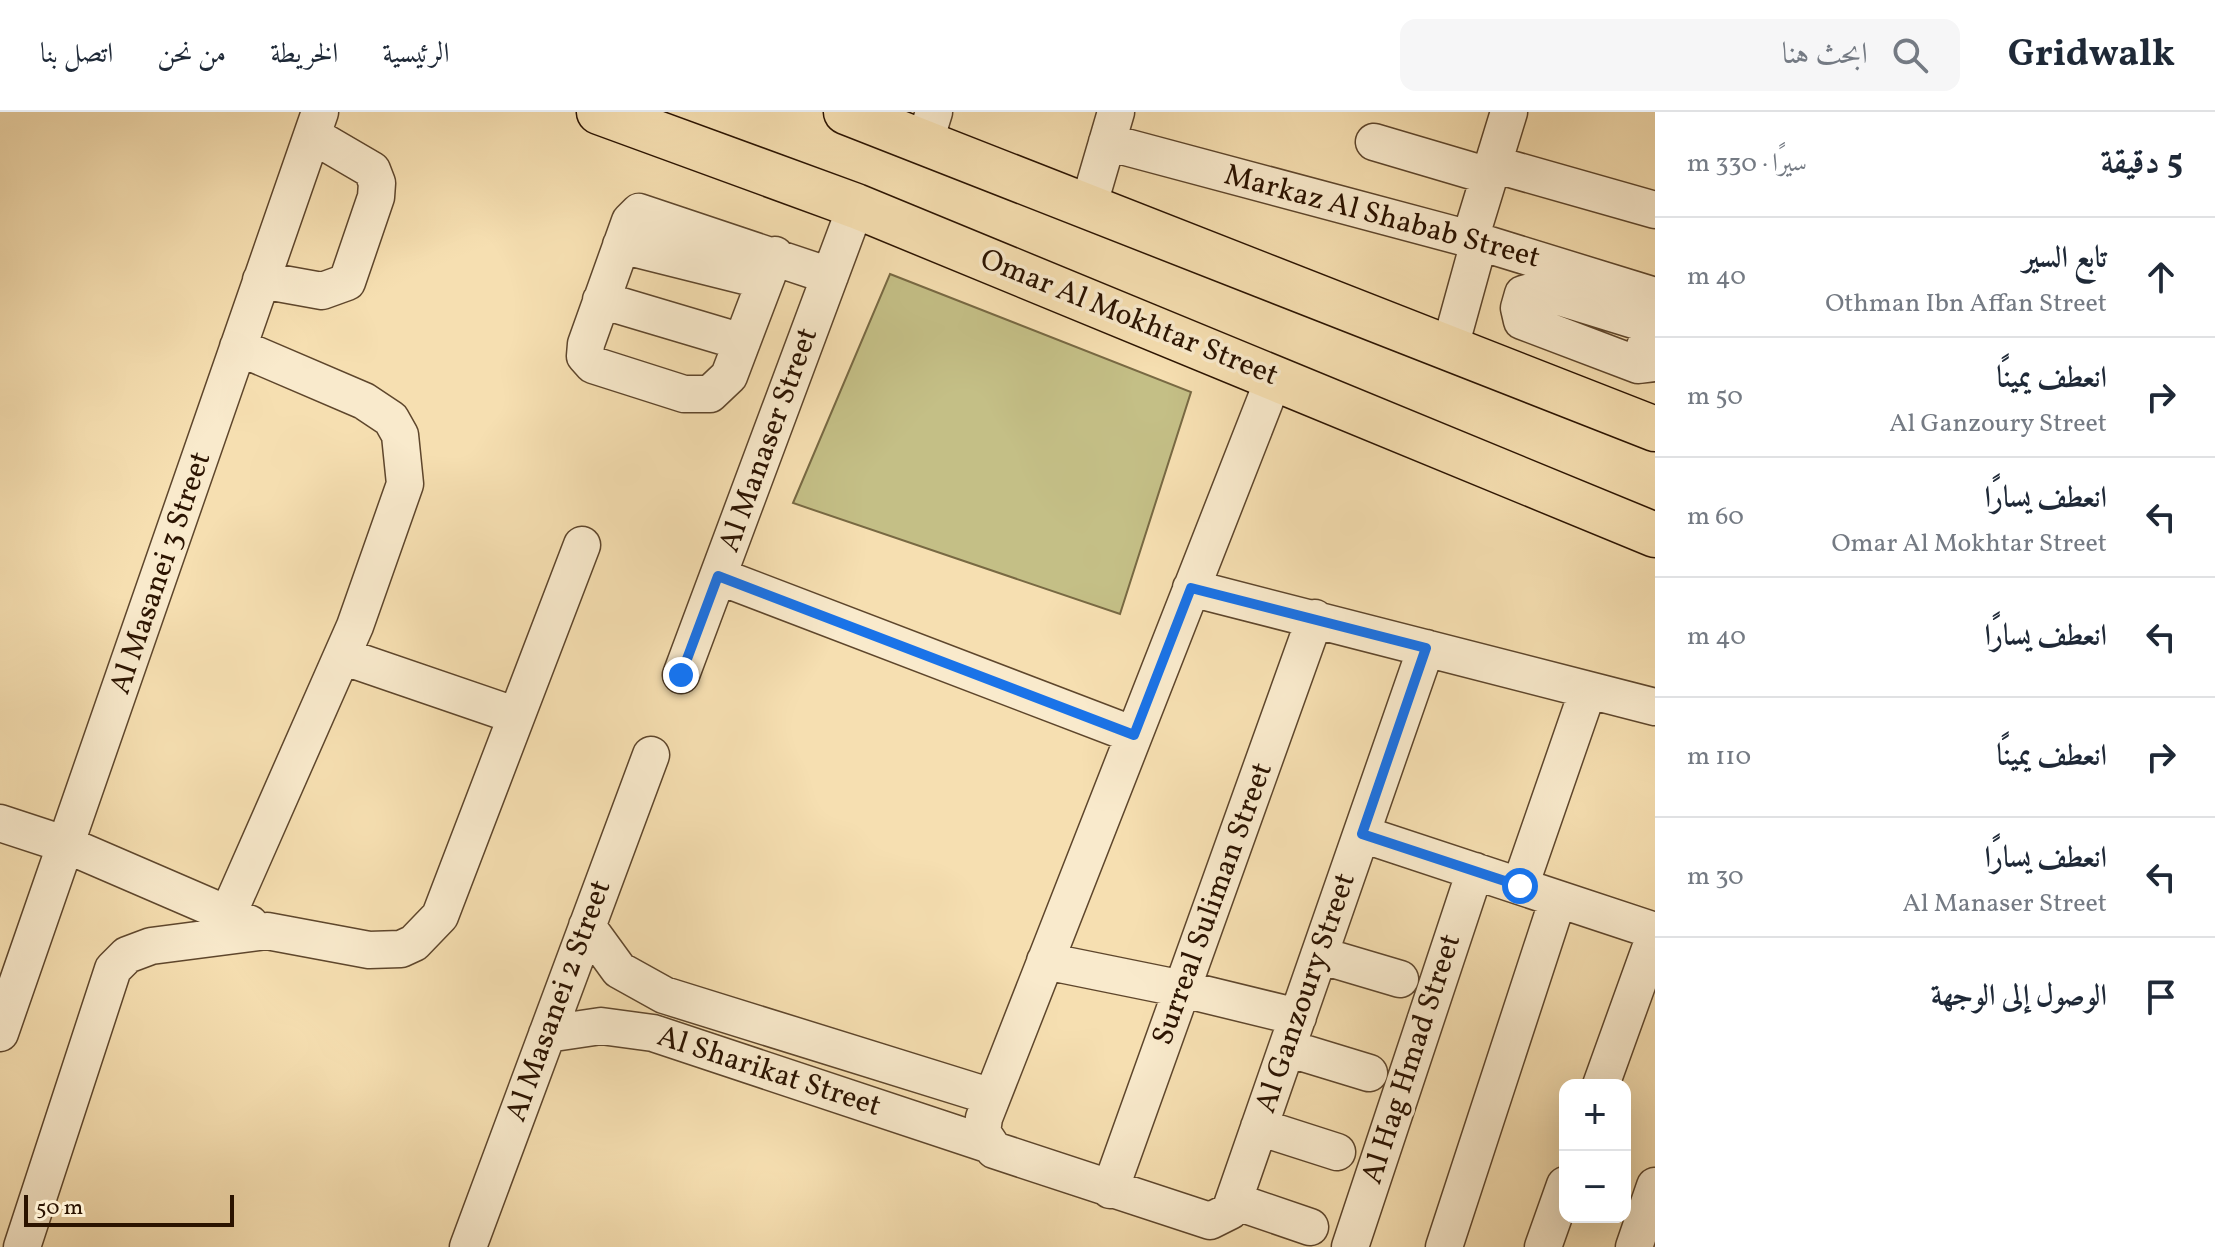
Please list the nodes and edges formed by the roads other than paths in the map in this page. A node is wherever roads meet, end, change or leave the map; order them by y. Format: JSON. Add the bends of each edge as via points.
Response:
{"nodes":[{"id":1,"x":599,"y":112,"type":"edge"},
{"id":2,"x":846,"y":112,"type":"edge"},
{"id":3,"x":1509,"y":112,"type":"edge"},
{"id":4,"x":316,"y":124,"type":"edge"},
{"id":5,"x":930,"y":126,"type":"edge"},
{"id":6,"x":1112,"y":127,"type":"edge"},
{"id":7,"x":1374,"y":142,"type":"dead end"},
{"id":8,"x":1491,"y":170,"type":"junction"},
{"id":9,"x":1089,"y":204,"type":"junction"},
{"id":10,"x":856,"y":206,"type":"junction"},
{"id":11,"x":1655,"y":210,"type":"edge"},
{"id":12,"x":1474,"y":241,"type":"junction"},
{"id":13,"x":770,"y":268,"type":"junction"},
{"id":14,"x":830,"y":276,"type":"junction"},
{"id":15,"x":261,"y":280,"type":"junction"},
{"id":16,"x":1655,"y":296,"type":"edge"},
{"id":17,"x":601,"y":300,"type":"junction"},
{"id":18,"x":742,"y":342,"type":"junction"},
{"id":19,"x":238,"y":347,"type":"junction"},
{"id":20,"x":1450,"y":347,"type":"junction"},
{"id":21,"x":1274,"y":378,"type":"junction"},
{"id":22,"x":1655,"y":429,"type":"edge"},
{"id":23,"x":1655,"y":535,"type":"edge"},
{"id":24,"x":582,"y":545,"type":"dead end"},
{"id":25,"x":718,"y":576,"type":"junction"},
{"id":26,"x":1191,"y":588,"type":"junction"},
{"id":27,"x":1315,"y":618,"type":"junction"},
{"id":28,"x":1426,"y":648,"type":"junction"},
{"id":29,"x":342,"y":656,"type":"junction"},
{"id":30,"x":681,"y":675,"type":"dead end"},
{"id":31,"x":1588,"y":690,"type":"junction"},
{"id":32,"x":1655,"y":707,"type":"edge"},
{"id":33,"x":514,"y":715,"type":"junction"},
{"id":34,"x":1134,"y":735,"type":"junction"},
{"id":35,"x":651,"y":755,"type":"dead end"},
{"id":36,"x":0,"y":823,"type":"edge"},
{"id":37,"x":1362,"y":834,"type":"junction"},
{"id":38,"x":67,"y":845,"type":"junction"},
{"id":39,"x":1475,"y":871,"type":"junction"},
{"id":40,"x":1520,"y":886,"type":"junction"},
{"id":41,"x":1558,"y":899,"type":"junction"},
{"id":42,"x":228,"y":914,"type":"junction"},
{"id":43,"x":587,"y":926,"type":"junction"},
{"id":44,"x":267,"y":931,"type":"junction"},
{"id":45,"x":1655,"y":933,"type":"edge"},
{"id":46,"x":1319,"y":955,"type":"junction"},
{"id":47,"x":1045,"y":961,"type":"junction"},
{"id":48,"x":1400,"y":979,"type":"dead end"},
{"id":49,"x":1183,"y":989,"type":"junction"},
{"id":50,"x":3,"y":1014,"type":"edge"},
{"id":51,"x":1292,"y":1032,"type":"junction"},
{"id":52,"x":547,"y":1034,"type":"junction"},
{"id":53,"x":1369,"y":1073,"type":"dead end"},
{"id":54,"x":1603,"y":1079,"type":"edge"},
{"id":55,"x":992,"y":1097,"type":"junction"},
{"id":56,"x":1259,"y":1127,"type":"junction"},
{"id":57,"x":987,"y":1144,"type":"junction"},
{"id":58,"x":1337,"y":1152,"type":"dead end"},
{"id":59,"x":1655,"y":1186,"type":"edge"},
{"id":60,"x":1110,"y":1190,"type":"junction"},
{"id":61,"x":1234,"y":1201,"type":"junction"},
{"id":62,"x":1559,"y":1202,"type":"edge"},
{"id":63,"x":1310,"y":1227,"type":"dead end"},
{"id":64,"x":22,"y":1247,"type":"edge"},
{"id":65,"x":468,"y":1247,"type":"edge"},
{"id":66,"x":1350,"y":1247,"type":"edge"},
{"id":67,"x":1444,"y":1247,"type":"edge"},
{"id":68,"x":1543,"y":1247,"type":"edge"},
{"id":69,"x":1634,"y":1247,"type":"edge"}],
"edges":[{"from":1,"to":10,"type":"main road","name":"Omar Al Mokhtar Street"},
{"from":2,"to":5,"type":"main road"},
{"from":3,"to":8,"type":"street"},
{"from":4,"to":15,"type":"street","name":"Al Masanei 3 Street"},
{"from":4,"to":15,"type":"street","via":[[372,170],[377,183],[347,282],[322,291]]},
{"from":5,"to":9,"type":"main road"},
{"from":6,"to":9,"type":"street"},
{"from":6,"to":12,"type":"street","name":"Markaz Al Shabab Street"},
{"from":7,"to":8,"type":"street"},
{"from":8,"to":11,"type":"street"},
{"from":8,"to":12,"type":"street"},
{"from":9,"to":20,"type":"main road"},
{"from":10,"to":14,"type":"street","name":"Al Manaser Street"},
{"from":10,"to":21,"type":"main road","name":"Omar Al Mokhtar Street"},
{"from":12,"to":16,"type":"street","name":"Markaz Al Shabab Street"},
{"from":12,"to":20,"type":"street"},
{"from":13,"to":14,"type":"street"},
{"from":13,"to":17,"type":"street","via":[[645,211],[633,215]]},
{"from":13,"to":18,"type":"street"},
{"from":14,"to":25,"type":"street","name":"Al Manaser Street"},
{"from":15,"to":19,"type":"street","name":"Al Masanei 3 Street"},
{"from":17,"to":18,"type":"street"},
{"from":17,"to":18,"type":"street","via":[[584,350],[588,361],[684,394],[697,397],[722,387]]},
{"from":19,"to":29,"type":"street","via":[[364,401],[391,419],[400,435],[405,484]]},
{"from":19,"to":38,"type":"street","name":"Al Masanei 3 Street"},
{"from":20,"to":22,"type":"main road"},
{"from":21,"to":23,"type":"main road","name":"Omar Al Mokhtar Street"},
{"from":21,"to":26,"type":"street"},
{"from":24,"to":33,"type":"street"},
{"from":25,"to":30,"type":"street","name":"Al Manaser Street"},
{"from":25,"to":34,"type":"street"},
{"from":26,"to":27,"type":"street"},
{"from":26,"to":34,"type":"street"},
{"from":27,"to":28,"type":"street"},
{"from":27,"to":49,"type":"street","name":"Surreal Suliman Street"},
{"from":28,"to":31,"type":"street"},
{"from":28,"to":37,"type":"street","name":"Al Ganzoury Street"},
{"from":29,"to":33,"type":"street"},
{"from":29,"to":42,"type":"street"},
{"from":31,"to":32,"type":"street"},
{"from":31,"to":40,"type":"street"},
{"from":33,"to":44,"type":"street","via":[[440,916],[414,943],[369,950]]},
{"from":34,"to":47,"type":"street"},
{"from":35,"to":43,"type":"street","name":"Al Masanei 2 Street"},
{"from":36,"to":38,"type":"street"},
{"from":37,"to":39,"type":"street"},
{"from":37,"to":46,"type":"street","name":"Al Ganzoury Street"},
{"from":38,"to":42,"type":"street"},
{"from":38,"to":50,"type":"street","name":"Al Masanei 3 Street"},
{"from":39,"to":40,"type":"street"},
{"from":39,"to":66,"type":"street","name":"Al Hag Hmad Street"},
{"from":40,"to":41,"type":"street"},
{"from":41,"to":45,"type":"street"},
{"from":41,"to":67,"type":"street"},
{"from":42,"to":44,"type":"street"},
{"from":43,"to":52,"type":"street","name":"Al Masanei 2 Street"},
{"from":43,"to":55,"type":"street","name":"Al Sharikat Street","via":[[619,970],[664,995]]},
{"from":44,"to":64,"type":"street","via":[[151,946],[127,955],[113,969]]},
{"from":45,"to":54,"type":"street"},
{"from":46,"to":48,"type":"street"},
{"from":46,"to":51,"type":"street","name":"Al Ganzoury Street"},
{"from":47,"to":49,"type":"street"},
{"from":47,"to":55,"type":"street"},
{"from":49,"to":51,"type":"street"},
{"from":49,"to":60,"type":"street","name":"Surreal Suliman Street"},
{"from":51,"to":53,"type":"street"},
{"from":51,"to":56,"type":"street","name":"Al Ganzoury Street"},
{"from":52,"to":57,"type":"street","name":"Al Sharikat Street","via":[[601,1026],[653,1033]]},
{"from":52,"to":65,"type":"street","name":"Al Masanei 2 Street"},
{"from":55,"to":57,"type":"street","via":[[982,1132]]},
{"from":56,"to":58,"type":"street"},
{"from":56,"to":61,"type":"street","name":"Al Ganzoury Street"},
{"from":57,"to":60,"type":"street","name":"Al Sharikat Street","via":[[1002,1154]]},
{"from":59,"to":69,"type":"street"},
{"from":60,"to":61,"type":"street","name":"Al Sharikat Street","via":[[1210,1221],[1230,1211]]},
{"from":61,"to":63,"type":"street"},
{"from":62,"to":68,"type":"street"}]}
